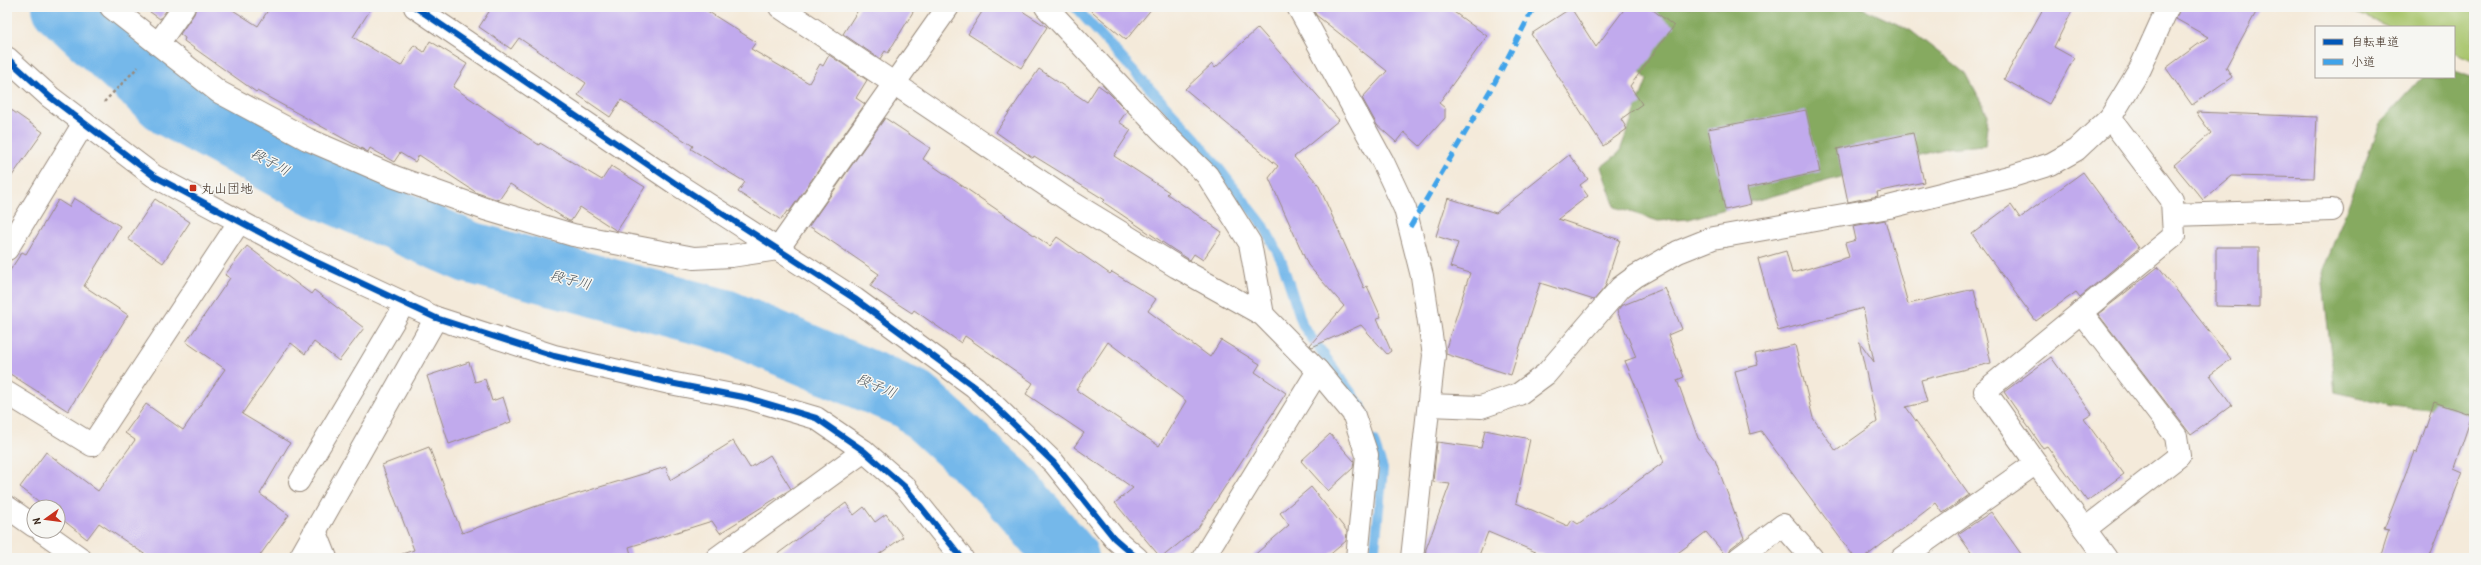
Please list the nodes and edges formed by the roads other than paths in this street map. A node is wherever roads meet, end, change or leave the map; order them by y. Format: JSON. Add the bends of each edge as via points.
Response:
{"nodes":[{"id":1,"x":111,"y":7,"type":"edge"},
{"id":2,"x":184,"y":7,"type":"edge"},
{"id":3,"x":415,"y":7,"type":"edge"},
{"id":4,"x":780,"y":7,"type":"edge"},
{"id":5,"x":948,"y":7,"type":"edge"},
{"id":6,"x":1046,"y":7,"type":"edge"},
{"id":7,"x":1298,"y":7,"type":"edge"},
{"id":8,"x":2168,"y":7,"type":"edge"},
{"id":9,"x":158,"y":44,"type":"junction"},
{"id":10,"x":7,"y":58,"type":"edge"},
{"id":11,"x":894,"y":82,"type":"junction"},
{"id":12,"x":91,"y":116,"type":"junction"},
{"id":13,"x":2110,"y":118,"type":"junction"},
{"id":14,"x":2332,"y":210,"type":"dead end"},
{"id":15,"x":2173,"y":216,"type":"junction"},
{"id":16,"x":240,"y":221,"type":"junction"},
{"id":17,"x":7,"y":249,"type":"edge"},
{"id":18,"x":778,"y":249,"type":"junction"},
{"id":19,"x":406,"y":302,"type":"junction"},
{"id":20,"x":2080,"y":312,"type":"junction"},
{"id":21,"x":1263,"y":315,"type":"junction"},
{"id":22,"x":436,"y":318,"type":"junction"},
{"id":23,"x":1318,"y":371,"type":"junction"},
{"id":24,"x":7,"y":392,"type":"edge"},
{"id":25,"x":1428,"y":405,"type":"junction"},
{"id":26,"x":864,"y":451,"type":"junction"},
{"id":27,"x":2036,"y":463,"type":"junction"},
{"id":28,"x":299,"y":482,"type":"dead end"},
{"id":29,"x":7,"y":507,"type":"edge"},
{"id":30,"x":26,"y":520,"type":"edge"},
{"id":31,"x":2084,"y":529,"type":"junction"},
{"id":32,"x":315,"y":530,"type":"junction"},
{"id":33,"x":53,"y":539,"type":"edge"},
{"id":34,"x":80,"y":558,"type":"edge"},
{"id":35,"x":300,"y":558,"type":"edge"},
{"id":36,"x":326,"y":558,"type":"edge"},
{"id":37,"x":717,"y":558,"type":"edge"},
{"id":38,"x":962,"y":558,"type":"edge"},
{"id":39,"x":1138,"y":558,"type":"edge"},
{"id":40,"x":1203,"y":558,"type":"edge"},
{"id":41,"x":1357,"y":558,"type":"edge"},
{"id":42,"x":1412,"y":558,"type":"edge"},
{"id":43,"x":1739,"y":558,"type":"edge"},
{"id":44,"x":1812,"y":558,"type":"edge"},
{"id":45,"x":1902,"y":558,"type":"edge"},
{"id":46,"x":2106,"y":558,"type":"edge"}],
"edges":[{"from":1,"to":9,"type":"street"},
{"from":2,"to":9,"type":"street"},
{"from":3,"to":18,"type":"street","via":[[675,184]]},
{"from":4,"to":11,"type":"street"},
{"from":5,"to":11,"type":"street"},
{"from":6,"to":21,"type":"street","via":[[1163,132],[1207,175],[1250,242]]},
{"from":7,"to":25,"type":"street","via":[[1383,162],[1405,209],[1422,276],[1434,355]]},
{"from":8,"to":13,"type":"street","via":[[2140,69]]},
{"from":9,"to":18,"type":"street","via":[[219,92],[307,139],[394,177],[485,209],[573,235],[694,258]]},
{"from":10,"to":12,"type":"street"},
{"from":11,"to":18,"type":"street"},
{"from":11,"to":21,"type":"street","via":[[1071,202],[1177,267]]},
{"from":12,"to":16,"type":"street","via":[[154,176]]},
{"from":12,"to":17,"type":"street"},
{"from":13,"to":15,"type":"street","via":[[2172,200]]},
{"from":13,"to":25,"type":"street","via":[[2076,150],[2051,164],[2030,171],[1889,207],[1713,238],[1678,252],[1621,287],[1546,374],[1519,394],[1481,407]]},
{"from":14,"to":15,"type":"street"},
{"from":15,"to":20,"type":"street","via":[[2174,236]]},
{"from":16,"to":19,"type":"street","via":[[310,259]]},
{"from":16,"to":24,"type":"street","via":[[92,446]]},
{"from":18,"to":39,"type":"street","via":[[855,299],[975,387],[1054,463],[1114,538]]},
{"from":19,"to":22,"type":"street"},
{"from":19,"to":28,"type":"lane"},
{"from":20,"to":27,"type":"street","via":[[1985,391]]},
{"from":20,"to":31,"type":"street","via":[[2176,436],[2179,456]]},
{"from":21,"to":23,"type":"street"},
{"from":22,"to":26,"type":"street","via":[[554,356],[748,398],[816,418]]},
{"from":22,"to":32,"type":"street","via":[[427,338]]},
{"from":23,"to":40,"type":"street"},
{"from":23,"to":41,"type":"street","via":[[1353,413],[1367,455]]},
{"from":25,"to":42,"type":"street"},
{"from":26,"to":37,"type":"street"},
{"from":26,"to":38,"type":"street","via":[[905,487]]},
{"from":27,"to":31,"type":"street"},
{"from":27,"to":45,"type":"street"},
{"from":29,"to":30,"type":"street"},
{"from":31,"to":46,"type":"street"},
{"from":32,"to":35,"type":"street"},
{"from":32,"to":36,"type":"street"},
{"from":33,"to":34,"type":"street"},
{"from":43,"to":44,"type":"street","via":[[1783,525]]}]}
